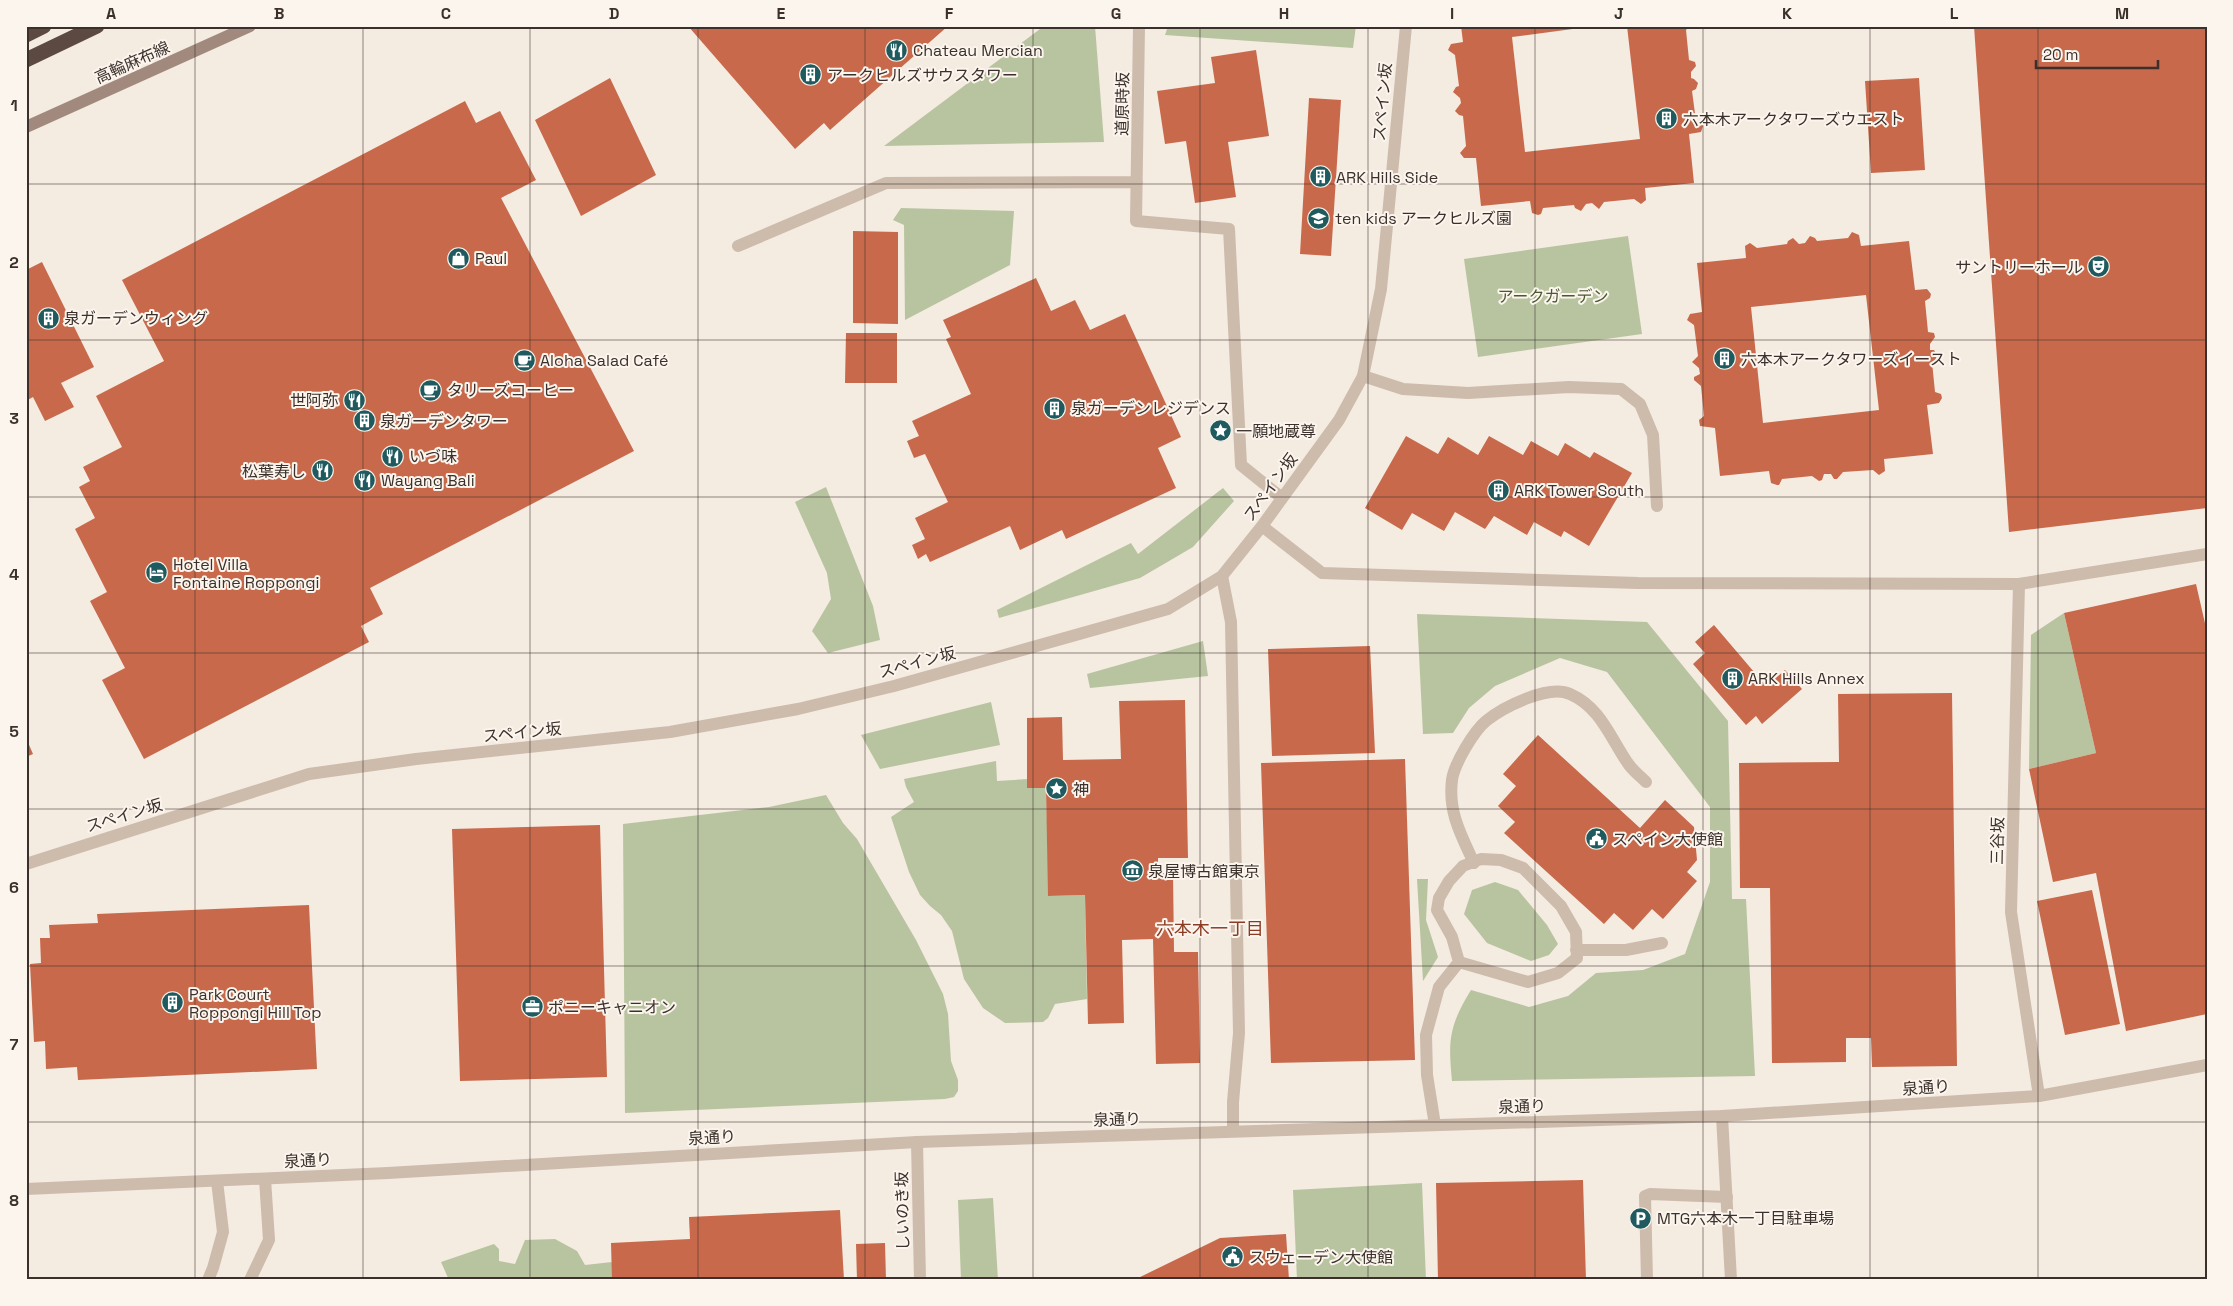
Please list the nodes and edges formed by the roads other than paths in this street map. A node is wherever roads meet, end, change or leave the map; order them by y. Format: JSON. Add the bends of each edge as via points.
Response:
{"nodes":[{"id":1,"x":44,"y":26,"type":"edge"},
{"id":2,"x":97,"y":26,"type":"edge"},
{"id":3,"x":250,"y":26,"type":"edge"},
{"id":4,"x":1139,"y":26,"type":"edge"},
{"id":5,"x":1406,"y":26,"type":"edge"},
{"id":6,"x":26,"y":34,"type":"edge"},
{"id":7,"x":26,"y":60,"type":"edge"},
{"id":8,"x":26,"y":127,"type":"edge"},
{"id":9,"x":1137,"y":182,"type":"junction"},
{"id":10,"x":738,"y":246,"type":"dead end"},
{"id":11,"x":1363,"y":376,"type":"junction"},
{"id":12,"x":1282,"y":498,"type":"junction"},
{"id":13,"x":1657,"y":506,"type":"dead end"},
{"id":14,"x":1262,"y":526,"type":"junction"},
{"id":15,"x":2207,"y":554,"type":"edge"},
{"id":16,"x":1222,"y":576,"type":"junction"},
{"id":17,"x":2019,"y":584,"type":"junction"},
{"id":18,"x":1646,"y":782,"type":"dead end"},
{"id":19,"x":1474,"y":863,"type":"junction"},
{"id":20,"x":26,"y":864,"type":"edge"},
{"id":21,"x":1662,"y":943,"type":"dead end"},
{"id":22,"x":1576,"y":950,"type":"junction"},
{"id":23,"x":1459,"y":962,"type":"junction"},
{"id":24,"x":2207,"y":1065,"type":"edge"},
{"id":25,"x":2040,"y":1096,"type":"junction"},
{"id":26,"x":1722,"y":1116,"type":"junction"},
{"id":27,"x":1435,"y":1125,"type":"junction"},
{"id":28,"x":1234,"y":1131,"type":"junction"},
{"id":29,"x":917,"y":1142,"type":"junction"},
{"id":30,"x":265,"y":1179,"type":"junction"},
{"id":31,"x":217,"y":1181,"type":"junction"},
{"id":32,"x":26,"y":1189,"type":"edge"},
{"id":33,"x":1727,"y":1197,"type":"junction"},
{"id":34,"x":208,"y":1280,"type":"edge"},
{"id":35,"x":250,"y":1280,"type":"edge"},
{"id":36,"x":920,"y":1280,"type":"edge"},
{"id":37,"x":1646,"y":1280,"type":"edge"},
{"id":38,"x":1731,"y":1280,"type":"edge"}],
"edges":[{"from":1,"to":6,"type":"highway"},
{"from":2,"to":7,"type":"highway"},
{"from":3,"to":8,"type":"main road","name":"高輪麻布線"},
{"from":4,"to":9,"type":"street","name":"道原時坂"},
{"from":5,"to":11,"type":"street","name":"スペイン坂","via":[[1381,289]]},
{"from":9,"to":10,"type":"street","via":[[886,183]]},
{"from":9,"to":12,"type":"street","name":"道原時坂","via":[[1136,221],[1229,229],[1241,465]]},
{"from":11,"to":12,"type":"street","name":"スペイン坂","via":[[1339,420]]},
{"from":11,"to":13,"type":"street","via":[[1404,389],[1468,393],[1569,387],[1621,389],[1640,404],[1653,436]]},
{"from":12,"to":14,"type":"street","name":"スペイン坂"},
{"from":14,"to":16,"type":"street","name":"スペイン坂"},
{"from":14,"to":17,"type":"street","via":[[1322,573],[1638,583]]},
{"from":15,"to":17,"type":"street"},
{"from":16,"to":20,"type":"street","name":"スペイン坂","via":[[1168,610],[798,709],[670,732],[416,759],[309,774]]},
{"from":16,"to":28,"type":"street","via":[[1231,632],[1239,1033]]},
{"from":17,"to":25,"type":"street","name":"三谷坂","via":[[2011,912]]},
{"from":18,"to":19,"type":"street","via":[[1628,764],[1591,705],[1570,693],[1560,690],[1537,695],[1506,708],[1485,722],[1463,752],[1452,778],[1453,817]]},
{"from":19,"to":22,"type":"street","via":[[1481,859],[1501,860],[1523,868],[1561,906],[1576,932]]},
{"from":19,"to":23,"type":"street","via":[[1463,866],[1449,880],[1439,898],[1437,910],[1452,937]]},
{"from":21,"to":22,"type":"street","via":[[1626,950]]},
{"from":22,"to":23,"type":"street","via":[[1577,958],[1558,973],[1528,982]]},
{"from":23,"to":27,"type":"street","via":[[1439,988],[1426,1035],[1426,1075]]},
{"from":24,"to":25,"type":"street","name":"泉通り"},
{"from":25,"to":26,"type":"street","name":"泉通り"},
{"from":26,"to":27,"type":"street","name":"泉通り"},
{"from":26,"to":33,"type":"street"},
{"from":27,"to":28,"type":"street","name":"泉通り"},
{"from":28,"to":29,"type":"street","name":"泉通り"},
{"from":29,"to":30,"type":"street","name":"泉通り"},
{"from":29,"to":36,"type":"street","name":"しいのき坂"},
{"from":30,"to":31,"type":"street","name":"泉通り"},
{"from":30,"to":35,"type":"street","via":[[269,1240]]},
{"from":31,"to":32,"type":"street","name":"泉通り"},
{"from":31,"to":34,"type":"street","via":[[223,1232]]},
{"from":33,"to":37,"type":"street","via":[[1646,1196]]},
{"from":33,"to":38,"type":"street"}]}
